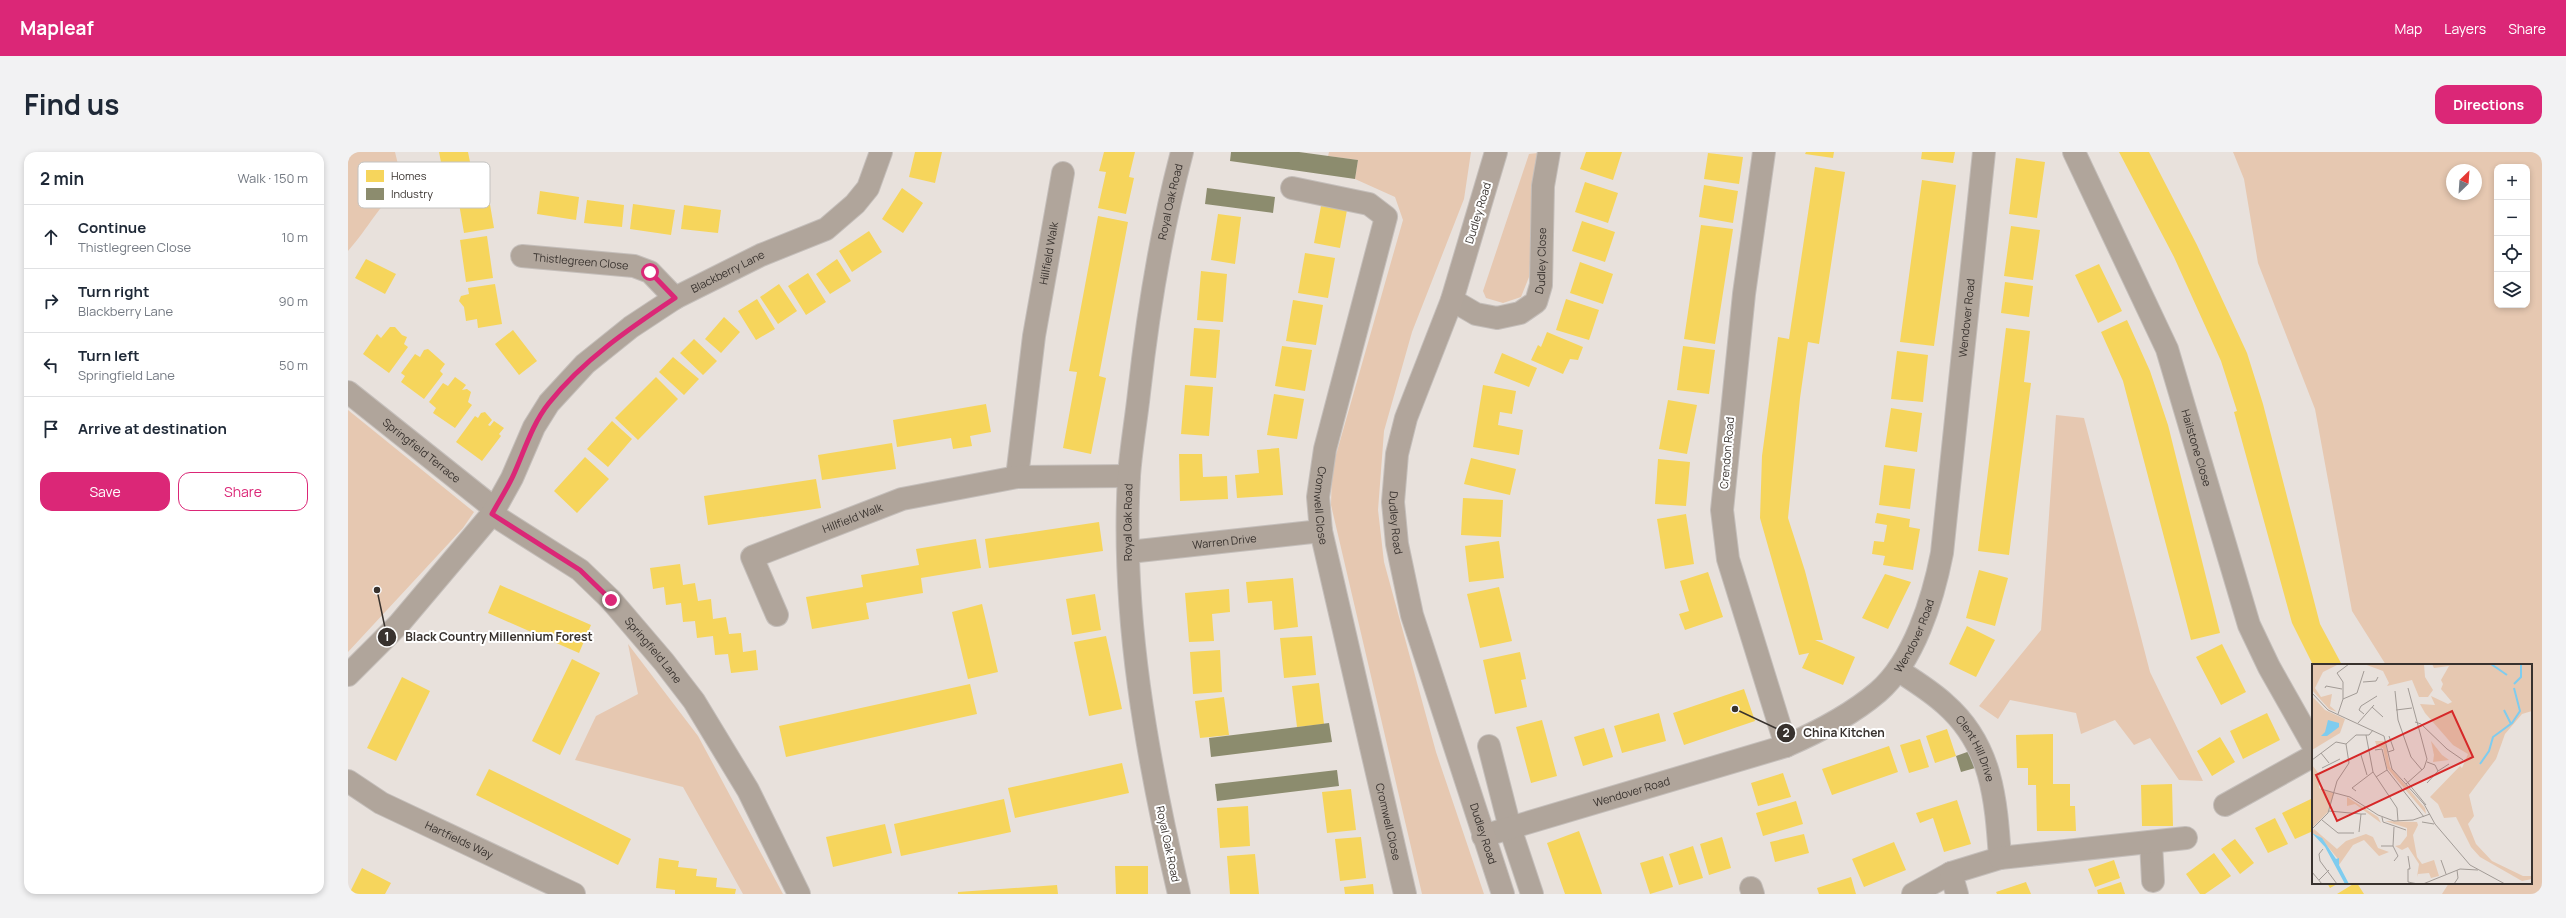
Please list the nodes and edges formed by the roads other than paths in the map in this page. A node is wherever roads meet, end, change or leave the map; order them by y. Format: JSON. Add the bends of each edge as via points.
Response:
{"nodes":[{"id":1,"x":881,"y":152,"type":"edge"},
{"id":2,"x":1182,"y":152,"type":"edge"},
{"id":3,"x":1496,"y":152,"type":"edge"},
{"id":4,"x":1549,"y":152,"type":"edge"},
{"id":5,"x":1764,"y":152,"type":"edge"},
{"id":6,"x":1984,"y":152,"type":"edge"},
{"id":7,"x":2074,"y":152,"type":"edge"},
{"id":8,"x":1063,"y":173,"type":"dead end"},
{"id":9,"x":1292,"y":188,"type":"dead end"},
{"id":10,"x":522,"y":256,"type":"dead end"},
{"id":11,"x":675,"y":298,"type":"junction"},
{"id":12,"x":1452,"y":300,"type":"junction"},
{"id":13,"x":348,"y":392,"type":"edge"},
{"id":14,"x":1129,"y":476,"type":"junction"},
{"id":15,"x":1017,"y":477,"type":"junction"},
{"id":16,"x":494,"y":512,"type":"junction"},
{"id":17,"x":1321,"y":531,"type":"junction"},
{"id":18,"x":1129,"y":552,"type":"junction"},
{"id":19,"x":777,"y":615,"type":"dead end"},
{"id":20,"x":1898,"y":670,"type":"junction"},
{"id":21,"x":348,"y":675,"type":"edge"},
{"id":22,"x":2312,"y":743,"type":"edge"},
{"id":23,"x":1489,"y":746,"type":"dead end"},
{"id":24,"x":1786,"y":746,"type":"junction"},
{"id":25,"x":2312,"y":757,"type":"edge"},
{"id":26,"x":348,"y":780,"type":"edge"},
{"id":27,"x":2225,"y":805,"type":"dead end"},
{"id":28,"x":1510,"y":828,"type":"junction"},
{"id":29,"x":1483,"y":836,"type":"junction"},
{"id":30,"x":2186,"y":838,"type":"dead end"},
{"id":31,"x":2151,"y":842,"type":"junction"},
{"id":32,"x":2000,"y":858,"type":"junction"},
{"id":33,"x":1951,"y":873,"type":"junction"},
{"id":34,"x":2153,"y":880,"type":"dead end"},
{"id":35,"x":574,"y":894,"type":"edge"},
{"id":36,"x":799,"y":894,"type":"edge"},
{"id":37,"x":1179,"y":894,"type":"edge"},
{"id":38,"x":1405,"y":894,"type":"edge"},
{"id":39,"x":1503,"y":894,"type":"edge"},
{"id":40,"x":1532,"y":894,"type":"edge"},
{"id":41,"x":1913,"y":894,"type":"edge"},
{"id":42,"x":1957,"y":894,"type":"edge"}],
"edges":[{"from":1,"to":11,"type":"street","name":"Blackberry Lane","via":[[868,188],[855,204],[826,229],[761,255]]},
{"from":2,"to":14,"type":"street","name":"Royal Oak Road","via":[[1169,204],[1145,338]]},
{"from":3,"to":12,"type":"main road","name":"Dudley Road"},
{"from":4,"to":12,"type":"street","name":"Dudley Close","via":[[1543,186],[1541,285],[1536,302],[1520,313],[1497,318],[1476,314]]},
{"from":5,"to":24,"type":"street","name":"Crendon Road","via":[[1744,294],[1722,510],[1728,559]]},
{"from":6,"to":20,"type":"street","name":"Wendover Road","via":[[1942,553],[1936,583],[1921,627]]},
{"from":7,"to":22,"type":"street","name":"Hailstone Close","via":[[2167,349],[2249,625],[2269,667]]},
{"from":8,"to":15,"type":"street","name":"Hillfield Walk","via":[[1034,336]]},
{"from":9,"to":17,"type":"street","name":"Cromwell Close","via":[[1370,204],[1386,217],[1325,449],[1318,496]]},
{"from":10,"to":11,"type":"street","name":"Thistlegreen Close","via":[[634,266],[650,272]]},
{"from":11,"to":16,"type":"street","name":"Blackberry Lane","via":[[631,327],[585,364],[549,403],[534,428]]},
{"from":12,"to":29,"type":"main road","name":"Dudley Road","via":[[1406,418],[1397,454],[1393,502],[1397,544],[1412,615]]},
{"from":13,"to":16,"type":"street","name":"Springfield Terrace"},
{"from":14,"to":15,"type":"street","name":"Hillfield Walk"},
{"from":14,"to":18,"type":"street","name":"Royal Oak Road"},
{"from":15,"to":19,"type":"street","name":"Hillfield Walk","via":[[902,499],[752,557]]},
{"from":16,"to":21,"type":"street","via":[[399,624]]},
{"from":16,"to":36,"type":"street","name":"Springfield Lane","via":[[580,570],[611,600],[664,662],[694,701],[748,790]]},
{"from":17,"to":18,"type":"street","name":"Warren Drive"},
{"from":17,"to":38,"type":"street","name":"Cromwell Close"},
{"from":18,"to":37,"type":"street","name":"Royal Oak Road","via":[[1132,619],[1147,742]]},
{"from":20,"to":24,"type":"street","name":"Wendover Road","via":[[1878,692],[1824,729]]},
{"from":20,"to":32,"type":"street","name":"Clent Hill Drive","via":[[1945,704],[1970,730],[1986,759],[1998,821]]},
{"from":23,"to":28,"type":"street"},
{"from":24,"to":28,"type":"street","name":"Wendover Road"},
{"from":25,"to":27,"type":"street"},
{"from":26,"to":35,"type":"street","name":"Hartfields Way","via":[[381,803]]},
{"from":28,"to":29,"type":"street","name":"Wendover Road"},
{"from":28,"to":40,"type":"street"},
{"from":29,"to":39,"type":"main road","name":"Dudley Road"},
{"from":30,"to":31,"type":"street"},
{"from":31,"to":32,"type":"street"},
{"from":31,"to":34,"type":"street"},
{"from":32,"to":33,"type":"street"},
{"from":33,"to":41,"type":"street"},
{"from":33,"to":42,"type":"street"}]}
